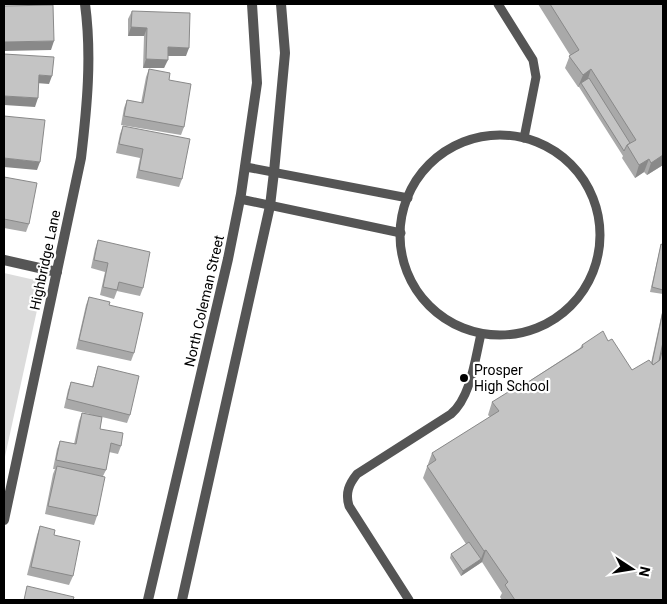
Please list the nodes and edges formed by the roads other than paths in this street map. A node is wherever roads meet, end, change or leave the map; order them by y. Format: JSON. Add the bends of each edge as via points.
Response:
{"nodes":[{"id":1,"x":86,"y":4,"type":"edge"},
{"id":2,"x":252,"y":4,"type":"edge"},
{"id":3,"x":281,"y":4,"type":"edge"},
{"id":4,"x":498,"y":4,"type":"edge"},
{"id":5,"x":524,"y":138,"type":"junction"},
{"id":6,"x":246,"y":167,"type":"junction"},
{"id":7,"x":274,"y":172,"type":"junction"},
{"id":8,"x":408,"y":198,"type":"junction"},
{"id":9,"x":240,"y":199,"type":"junction"},
{"id":10,"x":270,"y":206,"type":"junction"},
{"id":11,"x":401,"y":233,"type":"junction"},
{"id":12,"x":4,"y":260,"type":"edge"},
{"id":13,"x":57,"y":272,"type":"junction"},
{"id":14,"x":481,"y":334,"type":"junction"},
{"id":15,"x":4,"y":520,"type":"edge"},
{"id":16,"x":148,"y":600,"type":"edge"},
{"id":17,"x":182,"y":600,"type":"edge"},
{"id":18,"x":409,"y":600,"type":"edge"}],
"edges":[{"from":1,"to":13,"type":"street","name":"Highbridge Lane","via":[[87,110],[81,158]]},
{"from":2,"to":6,"type":"street","name":"North Coleman Street","via":[[257,83]]},
{"from":3,"to":7,"type":"street","via":[[285,53]]},
{"from":4,"to":5,"type":"lane","via":[[533,60],[535,69]]},
{"from":5,"to":8,"type":"lane","via":[[491,136],[456,146],[427,168]]},
{"from":5,"to":14,"type":"lane","via":[[544,145],[577,171],[596,207],[600,247],[587,286],[558,317],[523,333]]},
{"from":6,"to":7,"type":"lane"},
{"from":6,"to":9,"type":"street","name":"North Coleman Street"},
{"from":7,"to":8,"type":"lane"},
{"from":7,"to":10,"type":"street"},
{"from":8,"to":11,"type":"lane"},
{"from":9,"to":10,"type":"lane"},
{"from":9,"to":16,"type":"street","name":"North Coleman Street"},
{"from":10,"to":11,"type":"lane"},
{"from":10,"to":17,"type":"street"},
{"from":11,"to":14,"type":"lane","via":[[406,268],[423,299],[450,322]]},
{"from":12,"to":13,"type":"street"},
{"from":13,"to":15,"type":"street","name":"Highbridge Lane"},
{"from":14,"to":18,"type":"lane","via":[[459,408],[357,474],[348,489],[349,506]]}]}
